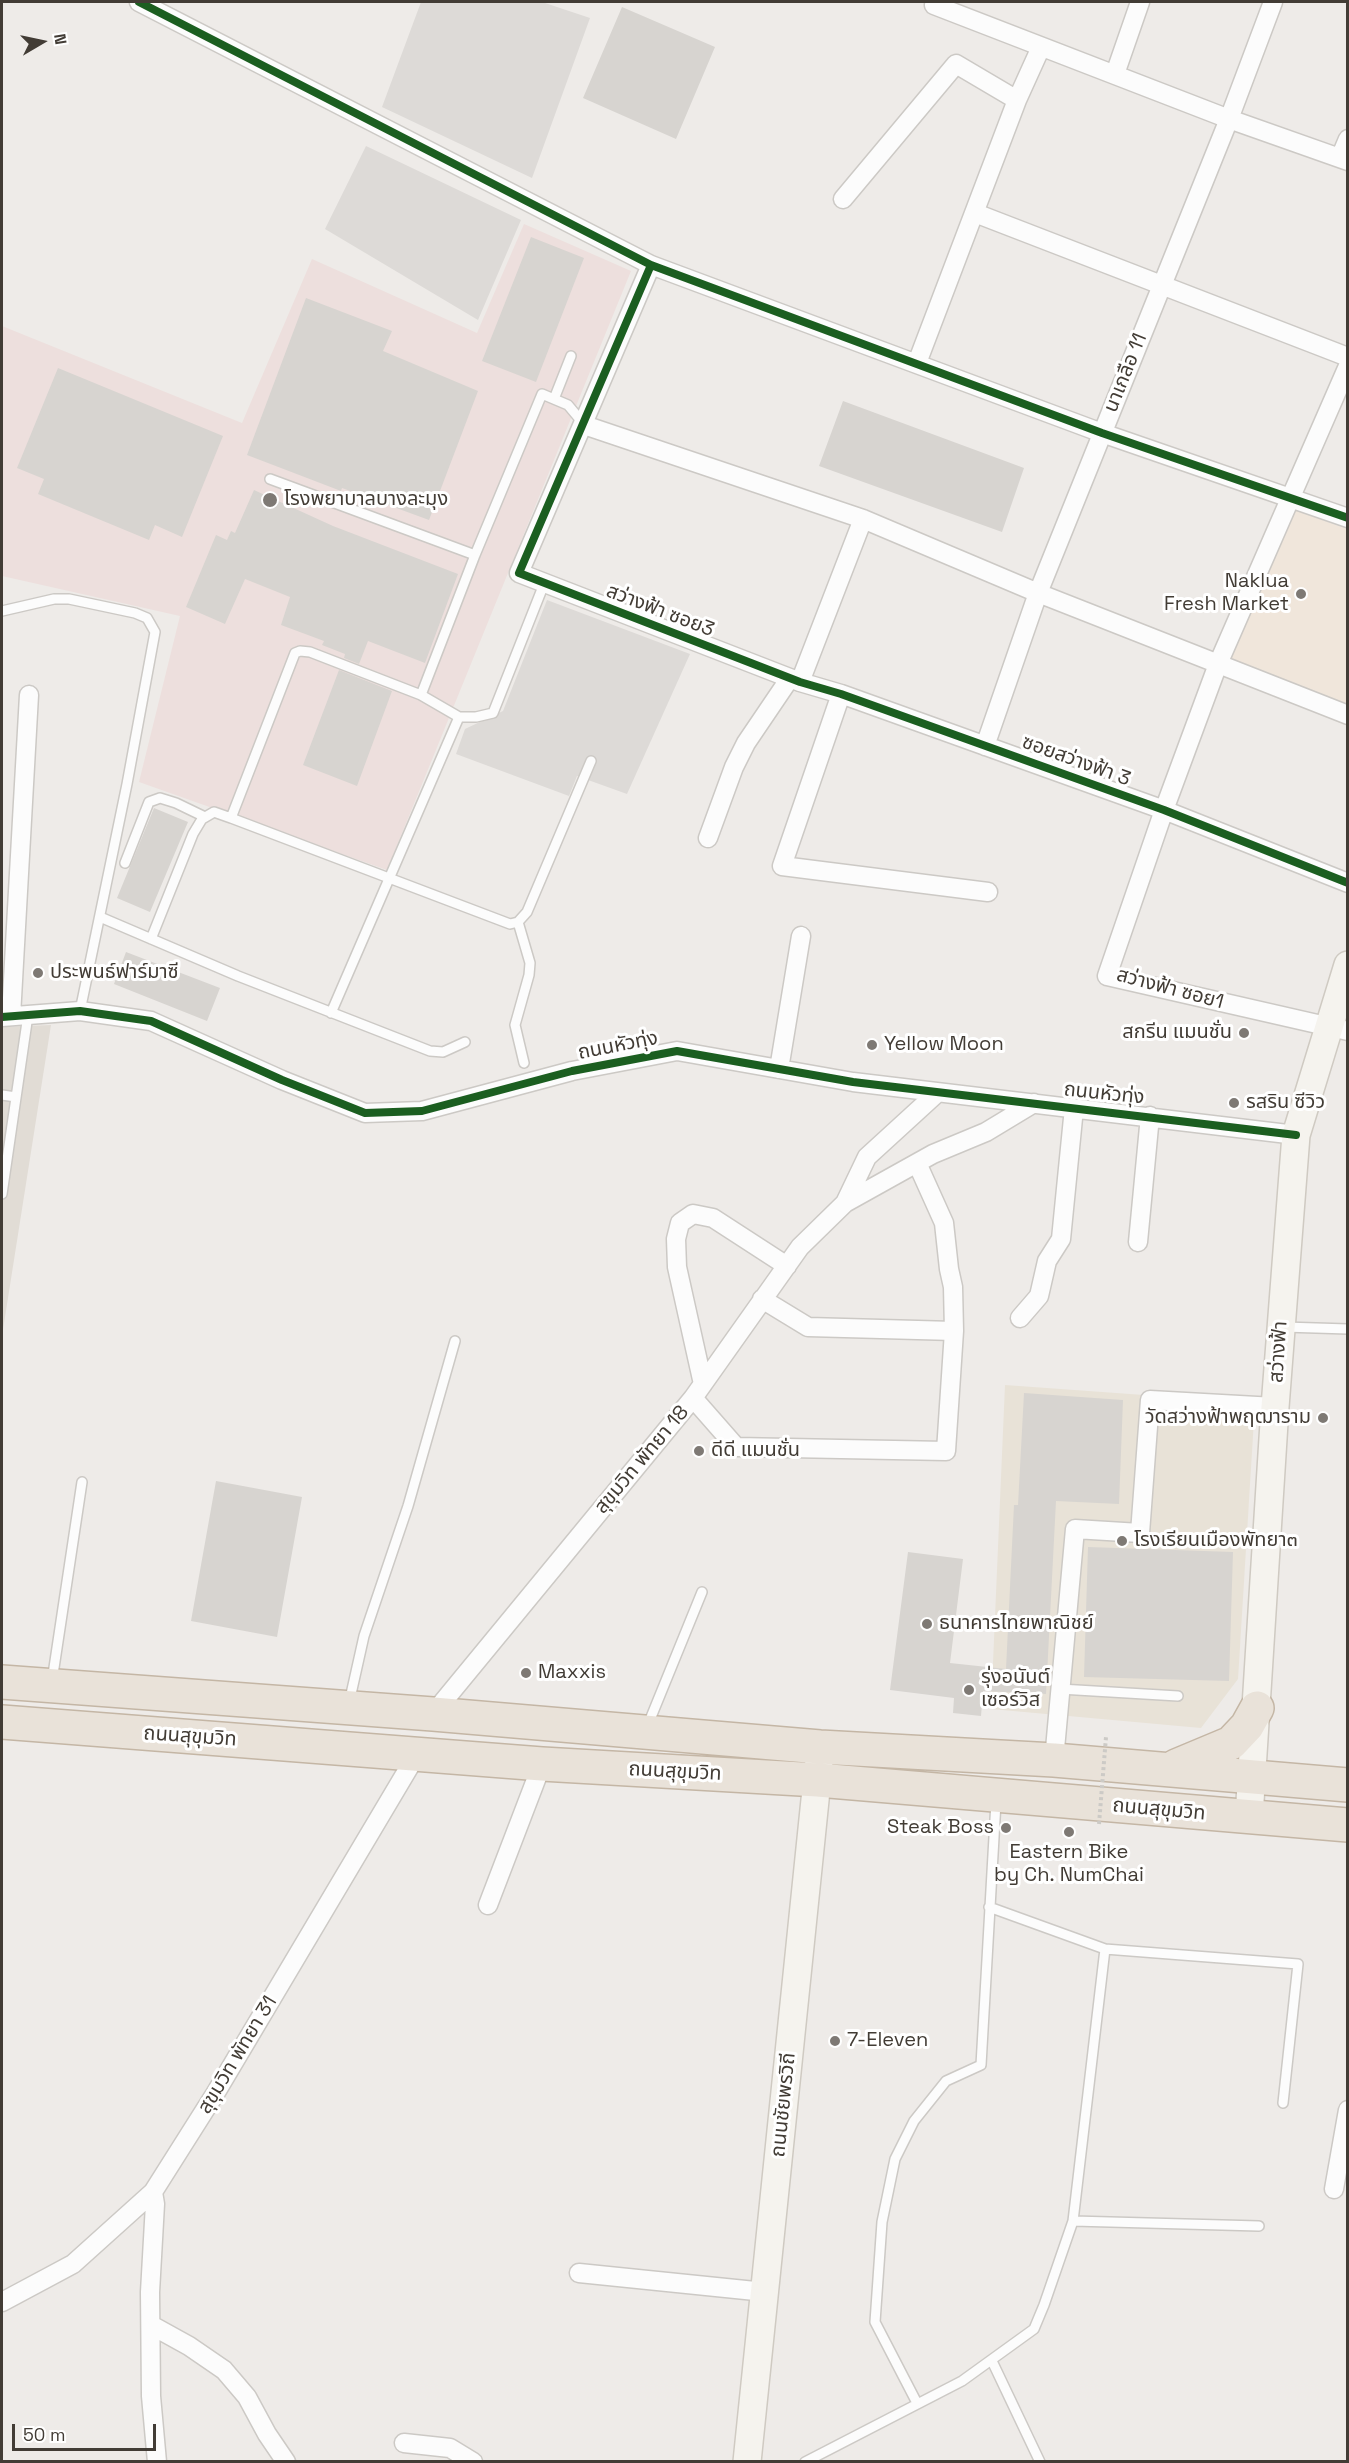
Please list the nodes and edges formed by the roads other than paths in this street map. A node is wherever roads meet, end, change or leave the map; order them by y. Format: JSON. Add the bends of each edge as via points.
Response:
{"nodes":[{"id":1,"x":139,"y":2,"type":"edge"},
{"id":2,"x":1140,"y":2,"type":"edge"},
{"id":3,"x":1273,"y":2,"type":"edge"},
{"id":4,"x":934,"y":5,"type":"dead end"},
{"id":5,"x":1041,"y":47,"type":"junction"},
{"id":6,"x":1115,"y":74,"type":"junction"},
{"id":7,"x":1017,"y":100,"type":"junction"},
{"id":8,"x":1229,"y":119,"type":"junction"},
{"id":9,"x":1347,"y":139,"type":"edge"},
{"id":10,"x":1344,"y":160,"type":"edge"},
{"id":11,"x":843,"y":199,"type":"dead end"},
{"id":12,"x":975,"y":213,"type":"junction"},
{"id":13,"x":651,"y":265,"type":"junction"},
{"id":14,"x":1162,"y":284,"type":"junction"},
{"id":15,"x":571,"y":356,"type":"dead end"},
{"id":16,"x":1347,"y":357,"type":"edge"},
{"id":17,"x":917,"y":363,"type":"junction"},
{"id":18,"x":1347,"y":366,"type":"edge"},
{"id":19,"x":554,"y":399,"type":"junction"},
{"id":20,"x":584,"y":425,"type":"junction"},
{"id":21,"x":1102,"y":432,"type":"junction"},
{"id":22,"x":270,"y":479,"type":"dead end"},
{"id":23,"x":1288,"y":499,"type":"junction"},
{"id":24,"x":1347,"y":518,"type":"edge"},
{"id":25,"x":863,"y":519,"type":"junction"},
{"id":26,"x":475,"y":555,"type":"junction"},
{"id":27,"x":544,"y":584,"type":"junction"},
{"id":28,"x":1038,"y":593,"type":"junction"},
{"id":29,"x":2,"y":611,"type":"edge"},
{"id":30,"x":1218,"y":664,"type":"junction"},
{"id":31,"x":795,"y":680,"type":"junction"},
{"id":32,"x":841,"y":694,"type":"junction"},
{"id":33,"x":29,"y":695,"type":"dead end"},
{"id":34,"x":421,"y":695,"type":"junction"},
{"id":35,"x":1347,"y":715,"type":"edge"},
{"id":36,"x":459,"y":717,"type":"junction"},
{"id":37,"x":985,"y":746,"type":"junction"},
{"id":38,"x":591,"y":761,"type":"dead end"},
{"id":39,"x":1164,"y":810,"type":"junction"},
{"id":40,"x":205,"y":817,"type":"junction"},
{"id":41,"x":231,"y":818,"type":"junction"},
{"id":42,"x":708,"y":838,"type":"dead end"},
{"id":43,"x":124,"y":863,"type":"dead end"},
{"id":44,"x":388,"y":879,"type":"junction"},
{"id":45,"x":1347,"y":883,"type":"edge"},
{"id":46,"x":988,"y":892,"type":"dead end"},
{"id":47,"x":100,"y":917,"type":"junction"},
{"id":48,"x":518,"y":922,"type":"junction"},
{"id":49,"x":801,"y":936,"type":"dead end"},
{"id":50,"x":151,"y":939,"type":"junction"},
{"id":51,"x":1347,"y":965,"type":"edge"},
{"id":52,"x":80,"y":1011,"type":"junction"},
{"id":53,"x":331,"y":1013,"type":"junction"},
{"id":54,"x":14,"y":1016,"type":"edge"},
{"id":55,"x":1337,"y":1029,"type":"edge"},
{"id":56,"x":465,"y":1042,"type":"dead end"},
{"id":57,"x":524,"y":1064,"type":"dead end"},
{"id":58,"x":778,"y":1069,"type":"junction"},
{"id":59,"x":937,"y":1093,"type":"junction"},
{"id":60,"x":2,"y":1095,"type":"edge"},
{"id":61,"x":16,"y":1097,"type":"junction"},
{"id":62,"x":1034,"y":1103,"type":"junction"},
{"id":63,"x":1074,"y":1108,"type":"junction"},
{"id":64,"x":1150,"y":1116,"type":"junction"},
{"id":65,"x":1296,"y":1135,"type":"junction"},
{"id":66,"x":917,"y":1163,"type":"junction"},
{"id":67,"x":2,"y":1194,"type":"edge"},
{"id":68,"x":845,"y":1203,"type":"junction"},
{"id":69,"x":1138,"y":1242,"type":"dead end"},
{"id":70,"x":787,"y":1266,"type":"junction"},
{"id":71,"x":762,"y":1299,"type":"junction"},
{"id":72,"x":1020,"y":1318,"type":"dead end"},
{"id":73,"x":1281,"y":1327,"type":"junction"},
{"id":74,"x":1347,"y":1329,"type":"edge"},
{"id":75,"x":954,"y":1331,"type":"junction"},
{"id":76,"x":455,"y":1341,"type":"dead end"},
{"id":77,"x":698,"y":1391,"type":"junction"},
{"id":78,"x":1275,"y":1407,"type":"junction"},
{"id":79,"x":82,"y":1482,"type":"dead end"},
{"id":80,"x":702,"y":1592,"type":"dead end"},
{"id":81,"x":2,"y":1682,"type":"edge"},
{"id":82,"x":51,"y":1686,"type":"junction"},
{"id":83,"x":1060,"y":1689,"type":"junction"},
{"id":84,"x":1178,"y":1695,"type":"dead end"},
{"id":85,"x":348,"y":1708,"type":"junction"},
{"id":86,"x":1257,"y":1708,"type":"junction"},
{"id":87,"x":433,"y":1714,"type":"junction"},
{"id":88,"x":2,"y":1722,"type":"edge"},
{"id":89,"x":645,"y":1732,"type":"junction"},
{"id":90,"x":820,"y":1748,"type":"junction"},
{"id":91,"x":417,"y":1754,"type":"junction"},
{"id":92,"x":1054,"y":1760,"type":"junction"},
{"id":93,"x":542,"y":1764,"type":"junction"},
{"id":94,"x":1168,"y":1769,"type":"junction"},
{"id":95,"x":1252,"y":1776,"type":"junction"},
{"id":96,"x":818,"y":1780,"type":"junction"},
{"id":97,"x":1347,"y":1785,"type":"edge"},
{"id":98,"x":997,"y":1797,"type":"junction"},
{"id":99,"x":1249,"y":1817,"type":"junction"},
{"id":100,"x":1347,"y":1825,"type":"edge"},
{"id":101,"x":488,"y":1905,"type":"dead end"},
{"id":102,"x":989,"y":1907,"type":"junction"},
{"id":103,"x":1105,"y":1950,"type":"junction"},
{"id":104,"x":1283,"y":2103,"type":"dead end"},
{"id":105,"x":1347,"y":2110,"type":"edge"},
{"id":106,"x":1334,"y":2189,"type":"dead end"},
{"id":107,"x":153,"y":2192,"type":"junction"},
{"id":108,"x":1073,"y":2220,"type":"junction"},
{"id":109,"x":1259,"y":2226,"type":"dead end"},
{"id":110,"x":579,"y":2273,"type":"dead end"},
{"id":111,"x":765,"y":2292,"type":"junction"},
{"id":112,"x":2,"y":2302,"type":"edge"},
{"id":113,"x":151,"y":2325,"type":"junction"},
{"id":114,"x":992,"y":2361,"type":"junction"},
{"id":115,"x":917,"y":2403,"type":"junction"},
{"id":116,"x":404,"y":2443,"type":"dead end"},
{"id":117,"x":157,"y":2462,"type":"edge"},
{"id":118,"x":286,"y":2462,"type":"edge"},
{"id":119,"x":473,"y":2462,"type":"edge"},
{"id":120,"x":747,"y":2462,"type":"edge"},
{"id":121,"x":805,"y":2462,"type":"edge"},
{"id":122,"x":1040,"y":2462,"type":"edge"}],
"edges":[{"from":1,"to":13,"type":"street"},
{"from":2,"to":6,"type":"street"},
{"from":3,"to":8,"type":"street","name":"นาเกลือ 11"},
{"from":4,"to":5,"type":"street"},
{"from":5,"to":6,"type":"street"},
{"from":5,"to":7,"type":"street"},
{"from":6,"to":8,"type":"street"},
{"from":7,"to":11,"type":"street","via":[[956,64]]},
{"from":7,"to":12,"type":"street"},
{"from":8,"to":10,"type":"street"},
{"from":8,"to":14,"type":"street","name":"นาเกลือ 11"},
{"from":9,"to":10,"type":"street"},
{"from":12,"to":14,"type":"street"},
{"from":12,"to":17,"type":"street"},
{"from":13,"to":17,"type":"street"},
{"from":13,"to":20,"type":"street"},
{"from":14,"to":16,"type":"street"},
{"from":14,"to":21,"type":"street","name":"นาเกลือ 11"},
{"from":15,"to":19,"type":"lane"},
{"from":17,"to":21,"type":"street"},
{"from":18,"to":23,"type":"street"},
{"from":19,"to":20,"type":"lane","via":[[568,405]]},
{"from":19,"to":26,"type":"lane","via":[[542,394]]},
{"from":20,"to":25,"type":"street"},
{"from":20,"to":27,"type":"street","name":"สว่างฟ้า ซอย3","via":[[519,573]]},
{"from":21,"to":23,"type":"street"},
{"from":21,"to":28,"type":"street","name":"นาเกลือ 11"},
{"from":22,"to":26,"type":"lane"},
{"from":23,"to":24,"type":"street"},
{"from":23,"to":30,"type":"street"},
{"from":25,"to":28,"type":"street"},
{"from":25,"to":31,"type":"street"},
{"from":26,"to":34,"type":"lane"},
{"from":27,"to":31,"type":"street","name":"สว่างฟ้า ซอย3"},
{"from":27,"to":36,"type":"lane","via":[[493,713]]},
{"from":28,"to":30,"type":"street"},
{"from":28,"to":37,"type":"street","name":"นาเกลือ 11"},
{"from":29,"to":47,"type":"lane","via":[[69,599],[135,613],[147,618],[155,632]]},
{"from":30,"to":35,"type":"street"},
{"from":30,"to":39,"type":"street"},
{"from":31,"to":32,"type":"street","name":"ซอยสว่างฟ้า 3"},
{"from":31,"to":42,"type":"street","via":[[746,743]]},
{"from":32,"to":37,"type":"street","name":"ซอยสว่างฟ้า 3"},
{"from":32,"to":46,"type":"street","via":[[782,866]]},
{"from":33,"to":54,"type":"street"},
{"from":34,"to":36,"type":"lane"},
{"from":34,"to":41,"type":"lane","via":[[310,652],[295,653]]},
{"from":36,"to":44,"type":"lane"},
{"from":37,"to":39,"type":"street","name":"ซอยสว่างฟ้า 3"},
{"from":38,"to":48,"type":"lane","via":[[534,897]]},
{"from":39,"to":45,"type":"street","name":"ซอยสว่างฟ้า 3"},
{"from":39,"to":55,"type":"street","name":"สว่างฟ้า ซอย1","via":[[1107,976]]},
{"from":40,"to":41,"type":"lane","via":[[214,812]]},
{"from":40,"to":43,"type":"lane","via":[[160,798],[149,802]]},
{"from":40,"to":50,"type":"lane","via":[[193,834]]},
{"from":41,"to":44,"type":"lane"},
{"from":44,"to":48,"type":"lane","via":[[500,922]]},
{"from":44,"to":53,"type":"lane"},
{"from":47,"to":50,"type":"lane"},
{"from":47,"to":52,"type":"lane"},
{"from":48,"to":57,"type":"lane","via":[[530,963],[515,1025]]},
{"from":49,"to":58,"type":"street"},
{"from":50,"to":53,"type":"lane"},
{"from":51,"to":55,"type":"street","name":"สว่างฟ้า"},
{"from":52,"to":54,"type":"street","name":"ถนนหัวทุ่ง"},
{"from":52,"to":58,"type":"street","name":"ถนนหัวทุ่ง","via":[[151,1021],[365,1113],[422,1111],[572,1071],[677,1051]]},
{"from":53,"to":56,"type":"lane","via":[[437,1053]]},
{"from":54,"to":61,"type":"lane"},
{"from":55,"to":65,"type":"street","name":"สว่างฟ้า"},
{"from":58,"to":59,"type":"street","name":"ถนนหัวทุ่ง"},
{"from":59,"to":62,"type":"street","name":"ถนนหัวทุ่ง"},
{"from":59,"to":68,"type":"street","name":"สุขุมวิท พัทยา 18","via":[[867,1157]]},
{"from":60,"to":61,"type":"lane"},
{"from":61,"to":67,"type":"lane"},
{"from":62,"to":63,"type":"street","name":"ถนนหัวทุ่ง"},
{"from":62,"to":66,"type":"street","name":"สุขุมวิท พัทยา 18","via":[[986,1132]]},
{"from":63,"to":64,"type":"street","name":"ถนนหัวทุ่ง"},
{"from":63,"to":72,"type":"street","via":[[1061,1239],[1047,1261],[1039,1296]]},
{"from":64,"to":65,"type":"street","name":"ถนนหัวทุ่ง"},
{"from":64,"to":69,"type":"street"},
{"from":65,"to":73,"type":"street","name":"สว่างฟ้า"},
{"from":66,"to":68,"type":"street","name":"สุขุมวิท พัทยา 18"},
{"from":66,"to":75,"type":"street","via":[[944,1222],[953,1287]]},
{"from":68,"to":70,"type":"street","name":"สุขุมวิท พัทยา 18","via":[[800,1247]]},
{"from":70,"to":71,"type":"street","name":"สุขุมวิท พัทยา 18"},
{"from":70,"to":77,"type":"street","via":[[713,1218],[693,1214],[680,1222],[677,1268]]},
{"from":71,"to":75,"type":"street","via":[[808,1327]]},
{"from":71,"to":77,"type":"street","name":"สุขุมวิท พัทยา 18"},
{"from":73,"to":74,"type":"lane"},
{"from":73,"to":78,"type":"street","name":"สว่างฟ้า"},
{"from":75,"to":77,"type":"street","via":[[946,1451],[736,1447]]},
{"from":76,"to":85,"type":"lane","via":[[408,1506],[364,1636]]},
{"from":77,"to":87,"type":"street","name":"สุขุมวิท พัทยา 18"},
{"from":78,"to":83,"type":"street","via":[[1150,1400],[1140,1533],[1075,1529]]},
{"from":78,"to":86,"type":"street","name":"สว่างฟ้า"},
{"from":79,"to":82,"type":"lane"},
{"from":80,"to":89,"type":"lane"},
{"from":81,"to":82,"type":"highway","name":"ถนนสุขุมวิท"},
{"from":82,"to":85,"type":"highway","name":"ถนนสุขุมวิท"},
{"from":83,"to":84,"type":"lane"},
{"from":83,"to":92,"type":"street"},
{"from":85,"to":87,"type":"highway","name":"ถนนสุขุมวิท"},
{"from":86,"to":94,"type":"highway","via":[[1231,1743]]},
{"from":86,"to":95,"type":"street","name":"สว่างฟ้า"},
{"from":87,"to":89,"type":"highway","name":"ถนนสุขุมวิท"},
{"from":88,"to":91,"type":"highway","name":"ถนนสุขุมวิท"},
{"from":89,"to":90,"type":"highway","name":"ถนนสุขุมวิท"},
{"from":90,"to":92,"type":"highway","name":"ถนนสุขุมวิท"},
{"from":90,"to":96,"type":"street","name":"ถนนชัยพรวิถี"},
{"from":91,"to":93,"type":"highway","name":"ถนนสุขุมวิท"},
{"from":91,"to":107,"type":"street","name":"สุขุมวิท พัทยา 31"},
{"from":92,"to":94,"type":"highway","name":"ถนนสุขุมวิท"},
{"from":93,"to":96,"type":"highway","name":"ถนนสุขุมวิท"},
{"from":93,"to":101,"type":"street"},
{"from":94,"to":95,"type":"highway","name":"ถนนสุขุมวิท"},
{"from":95,"to":97,"type":"highway","name":"ถนนสุขุมวิท"},
{"from":95,"to":99,"type":"street","name":"สว่างฟ้า"},
{"from":96,"to":98,"type":"highway","name":"ถนนสุขุมวิท"},
{"from":96,"to":111,"type":"street","name":"ถนนชัยพรวิถี"},
{"from":98,"to":99,"type":"highway","name":"ถนนสุขุมวิท"},
{"from":98,"to":102,"type":"lane"},
{"from":99,"to":100,"type":"highway","name":"ถนนสุขุมวิท"},
{"from":102,"to":103,"type":"lane"},
{"from":102,"to":115,"type":"lane","via":[[981,2065],[946,2081],[914,2121],[895,2159],[882,2222],[875,2322]]},
{"from":103,"to":104,"type":"lane","via":[[1298,1964]]},
{"from":103,"to":108,"type":"lane"},
{"from":105,"to":106,"type":"street"},
{"from":107,"to":112,"type":"street","name":"สุขุมวิท พัทยา 31","via":[[73,2264]]},
{"from":107,"to":113,"type":"street"},
{"from":108,"to":109,"type":"lane"},
{"from":108,"to":114,"type":"lane","via":[[1034,2329]]},
{"from":110,"to":111,"type":"street"},
{"from":111,"to":120,"type":"street","name":"ถนนชัยพรวิถี"},
{"from":113,"to":117,"type":"street","via":[[151,2396]]},
{"from":113,"to":118,"type":"street","via":[[224,2370],[247,2397]]},
{"from":114,"to":115,"type":"lane"},
{"from":114,"to":122,"type":"lane"},
{"from":115,"to":121,"type":"lane"},
{"from":116,"to":119,"type":"street","via":[[450,2448]]}]}
